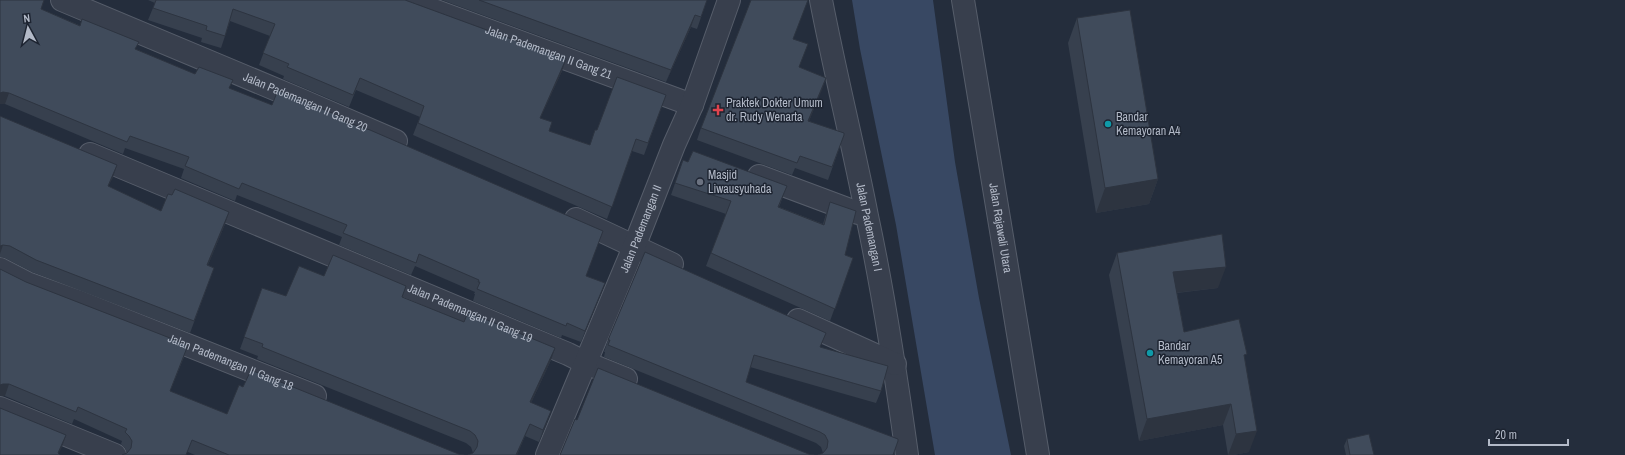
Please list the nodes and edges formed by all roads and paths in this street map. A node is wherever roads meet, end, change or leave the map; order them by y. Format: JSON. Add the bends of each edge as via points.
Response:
{"nodes":[{"id":1,"x":62,"y":0,"type":"edge"},
{"id":2,"x":406,"y":0,"type":"edge"},
{"id":3,"x":728,"y":0,"type":"edge"},
{"id":4,"x":821,"y":0,"type":"edge"},
{"id":5,"x":963,"y":0,"type":"edge"},
{"id":6,"x":692,"y":105,"type":"junction"},
{"id":7,"x":674,"y":145,"type":"junction"},
{"id":8,"x":74,"y":147,"type":"edge"},
{"id":9,"x":416,"y":150,"type":"edge"},
{"id":10,"x":695,"y":152,"type":"edge"},
{"id":11,"x":740,"y":169,"type":"edge"},
{"id":12,"x":560,"y":212,"type":"edge"},
{"id":13,"x":868,"y":216,"type":"junction"},
{"id":14,"x":634,"y":247,"type":"junction"},
{"id":15,"x":0,"y":269,"type":"edge"},
{"id":16,"x":692,"y":273,"type":"edge"},
{"id":17,"x":779,"y":312,"type":"edge"},
{"id":18,"x":586,"y":363,"type":"junction"},
{"id":19,"x":895,"y":364,"type":"junction"},
{"id":20,"x":645,"y":387,"type":"edge"},
{"id":21,"x":335,"y":404,"type":"edge"},
{"id":22,"x":0,"y":408,"type":"edge"},
{"id":23,"x":115,"y":455,"type":"edge"},
{"id":24,"x":547,"y":455,"type":"edge"},
{"id":25,"x":907,"y":455,"type":"edge"},
{"id":26,"x":1038,"y":455,"type":"edge"}],
"edges":[{"from":1,"to":9,"type":"street","name":"Jalan Pademangan II Gang 20"},
{"from":2,"to":6,"type":"street","name":"Jalan Pademangan II Gang 21"},
{"from":3,"to":6,"type":"street","name":"Jalan Pademangan II"},
{"from":4,"to":13,"type":"street","name":"Jalan Pademangan I"},
{"from":5,"to":26,"type":"street","name":"Jalan Rajawali Utara"},
{"from":6,"to":7,"type":"street","name":"Jalan Pademangan II"},
{"from":7,"to":10,"type":"street"},
{"from":7,"to":14,"type":"street","name":"Jalan Pademangan II"},
{"from":8,"to":18,"type":"street","name":"Jalan Pademangan II Gang 19"},
{"from":11,"to":13,"type":"street"},
{"from":12,"to":14,"type":"street"},
{"from":13,"to":19,"type":"street","name":"Jalan Pademangan I"},
{"from":14,"to":16,"type":"street"},
{"from":14,"to":18,"type":"street","name":"Jalan Pademangan II"},
{"from":15,"to":21,"type":"street","name":"Jalan Pademangan II Gang 18","via":[[28,283]]},
{"from":17,"to":19,"type":"street"},
{"from":18,"to":20,"type":"street","name":"Jalan Pademangan II Gang 19"},
{"from":18,"to":24,"type":"street","name":"Jalan Pademangan II"},
{"from":19,"to":25,"type":"street","name":"Jalan Pademangan I"},
{"from":22,"to":23,"type":"street"}]}
